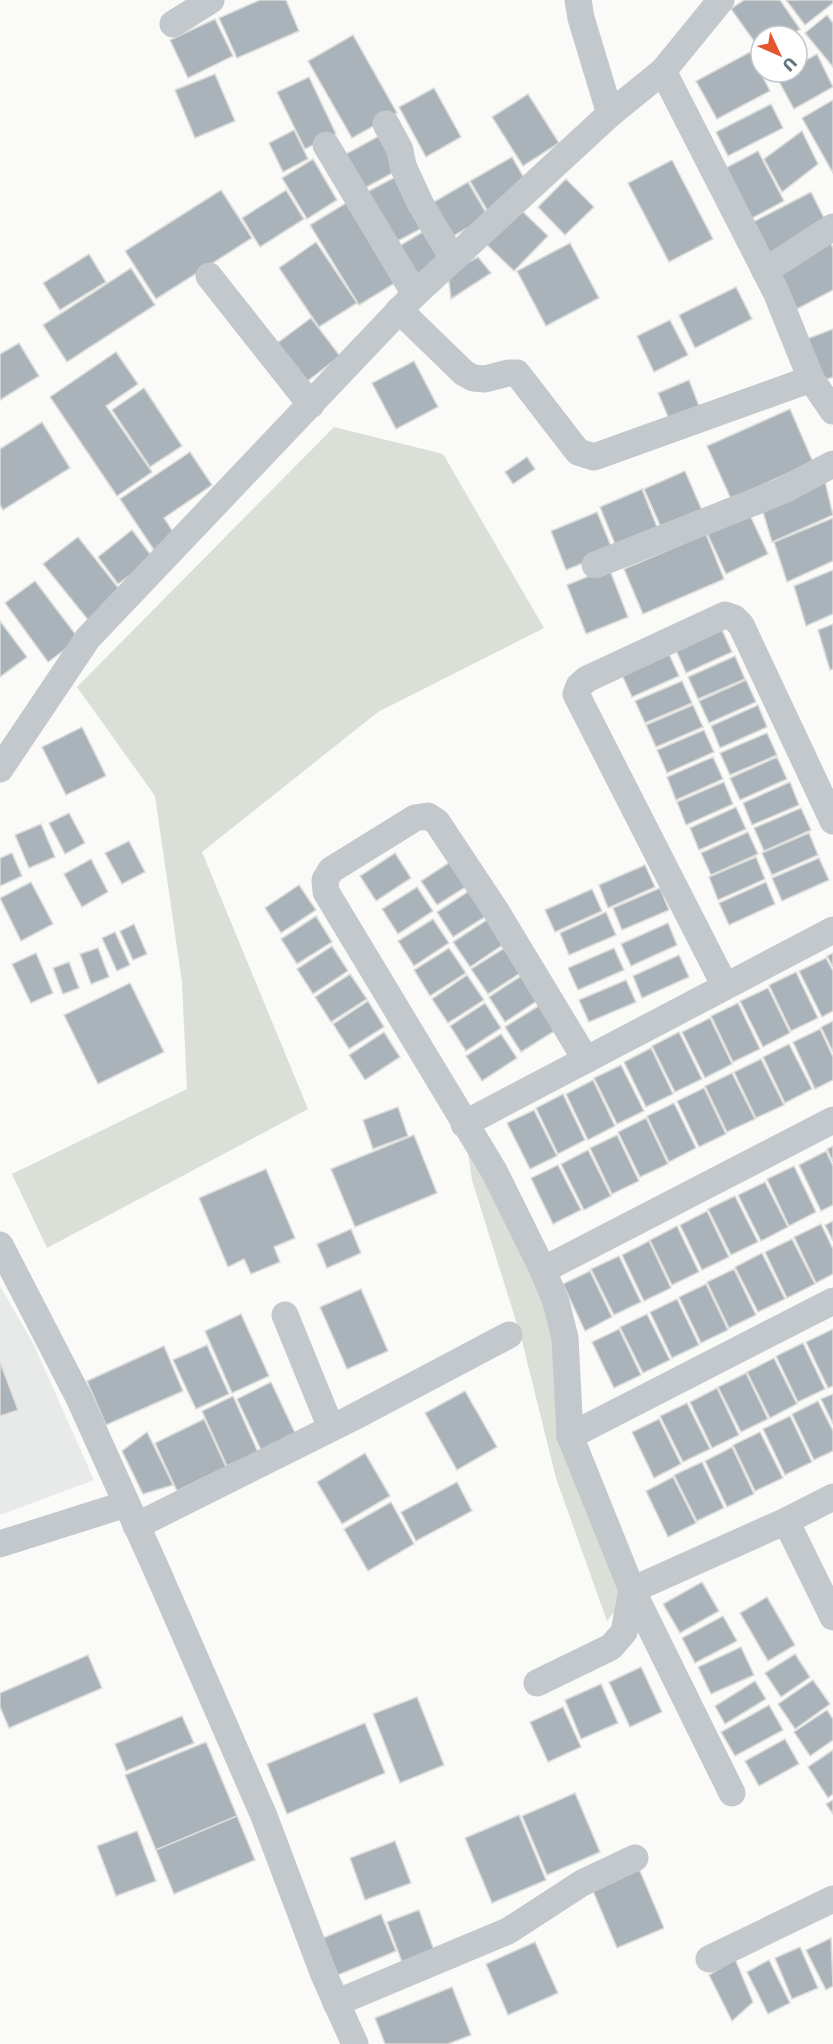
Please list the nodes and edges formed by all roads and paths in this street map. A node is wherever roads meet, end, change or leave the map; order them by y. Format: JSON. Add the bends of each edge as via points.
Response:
{"nodes":[{"id":1,"x":211,"y":0,"type":"edge"},
{"id":2,"x":578,"y":0,"type":"edge"},
{"id":3,"x":721,"y":0,"type":"edge"},
{"id":4,"x":172,"y":24,"type":"dead end"},
{"id":5,"x":663,"y":71,"type":"junction"},
{"id":6,"x":610,"y":114,"type":"junction"},
{"id":7,"x":386,"y":124,"type":"dead end"},
{"id":8,"x":326,"y":145,"type":"dead end"},
{"id":9,"x":833,"y":226,"type":"edge"},
{"id":10,"x":453,"y":259,"type":"junction"},
{"id":11,"x":765,"y":271,"type":"junction"},
{"id":12,"x":209,"y":276,"type":"dead end"},
{"id":13,"x":407,"y":302,"type":"junction"},
{"id":14,"x":811,"y":379,"type":"junction"},
{"id":15,"x":311,"y":405,"type":"junction"},
{"id":16,"x":833,"y":411,"type":"edge"},
{"id":17,"x":833,"y":464,"type":"edge"},
{"id":18,"x":595,"y":565,"type":"dead end"},
{"id":19,"x":1,"y":767,"type":"edge"},
{"id":20,"x":833,"y":821,"type":"edge"},
{"id":21,"x":833,"y":930,"type":"edge"},
{"id":22,"x":725,"y":986,"type":"junction"},
{"id":23,"x":586,"y":1060,"type":"junction"},
{"id":24,"x":833,"y":1120,"type":"edge"},
{"id":25,"x":464,"y":1124,"type":"junction"},
{"id":26,"x":2,"y":1253,"type":"edge"},
{"id":27,"x":543,"y":1270,"type":"junction"},
{"id":28,"x":833,"y":1301,"type":"edge"},
{"id":29,"x":285,"y":1315,"type":"dead end"},
{"id":30,"x":509,"y":1335,"type":"dead end"},
{"id":31,"x":331,"y":1428,"type":"junction"},
{"id":32,"x":570,"y":1436,"type":"junction"},
{"id":33,"x":833,"y":1497,"type":"edge"},
{"id":34,"x":131,"y":1515,"type":"junction"},
{"id":35,"x":786,"y":1521,"type":"junction"},
{"id":36,"x":0,"y":1544,"type":"edge"},
{"id":37,"x":632,"y":1590,"type":"junction"},
{"id":38,"x":833,"y":1617,"type":"edge"},
{"id":39,"x":537,"y":1683,"type":"dead end"},
{"id":40,"x":732,"y":1793,"type":"dead end"},
{"id":41,"x":635,"y":1858,"type":"dead end"},
{"id":42,"x":833,"y":1899,"type":"edge"},
{"id":43,"x":709,"y":1959,"type":"dead end"},
{"id":44,"x":336,"y":2003,"type":"junction"},
{"id":45,"x":355,"y":2044,"type":"edge"}],
"edges":[{"from":1,"to":4,"type":"street"},
{"from":2,"to":6,"type":"street"},
{"from":3,"to":5,"type":"street"},
{"from":5,"to":6,"type":"street"},
{"from":5,"to":11,"type":"street"},
{"from":6,"to":10,"type":"street"},
{"from":7,"to":10,"type":"street","via":[[420,203]]},
{"from":8,"to":13,"type":"street"},
{"from":9,"to":11,"type":"street"},
{"from":10,"to":13,"type":"street"},
{"from":11,"to":14,"type":"street"},
{"from":12,"to":15,"type":"street"},
{"from":13,"to":14,"type":"street","via":[[464,373],[473,378],[517,374],[585,456],[594,457]]},
{"from":13,"to":15,"type":"street"},
{"from":14,"to":16,"type":"street"},
{"from":15,"to":19,"type":"street","via":[[88,638]]},
{"from":17,"to":18,"type":"street","via":[[782,491]]},
{"from":20,"to":22,"type":"street","via":[[741,625],[734,618],[725,615],[579,686],[576,694]]},
{"from":21,"to":22,"type":"street"},
{"from":22,"to":23,"type":"street"},
{"from":23,"to":25,"type":"street"},
{"from":23,"to":25,"type":"street","via":[[437,822],[428,816],[415,818],[331,870],[325,880],[326,892]]},
{"from":24,"to":27,"type":"street"},
{"from":25,"to":27,"type":"street","via":[[494,1171]]},
{"from":26,"to":34,"type":"street","via":[[79,1398]]},
{"from":27,"to":32,"type":"street","via":[[565,1338]]},
{"from":28,"to":32,"type":"street"},
{"from":29,"to":31,"type":"street"},
{"from":30,"to":31,"type":"street"},
{"from":31,"to":34,"type":"street"},
{"from":32,"to":37,"type":"street"},
{"from":33,"to":35,"type":"street"},
{"from":34,"to":36,"type":"street"},
{"from":34,"to":44,"type":"street","via":[[264,1816]]},
{"from":35,"to":37,"type":"street"},
{"from":35,"to":38,"type":"street"},
{"from":37,"to":39,"type":"street","via":[[624,1632],[611,1647]]},
{"from":37,"to":40,"type":"street"},
{"from":41,"to":44,"type":"street","via":[[582,1883],[508,1931]]},
{"from":42,"to":43,"type":"street"},
{"from":44,"to":45,"type":"street"}]}
